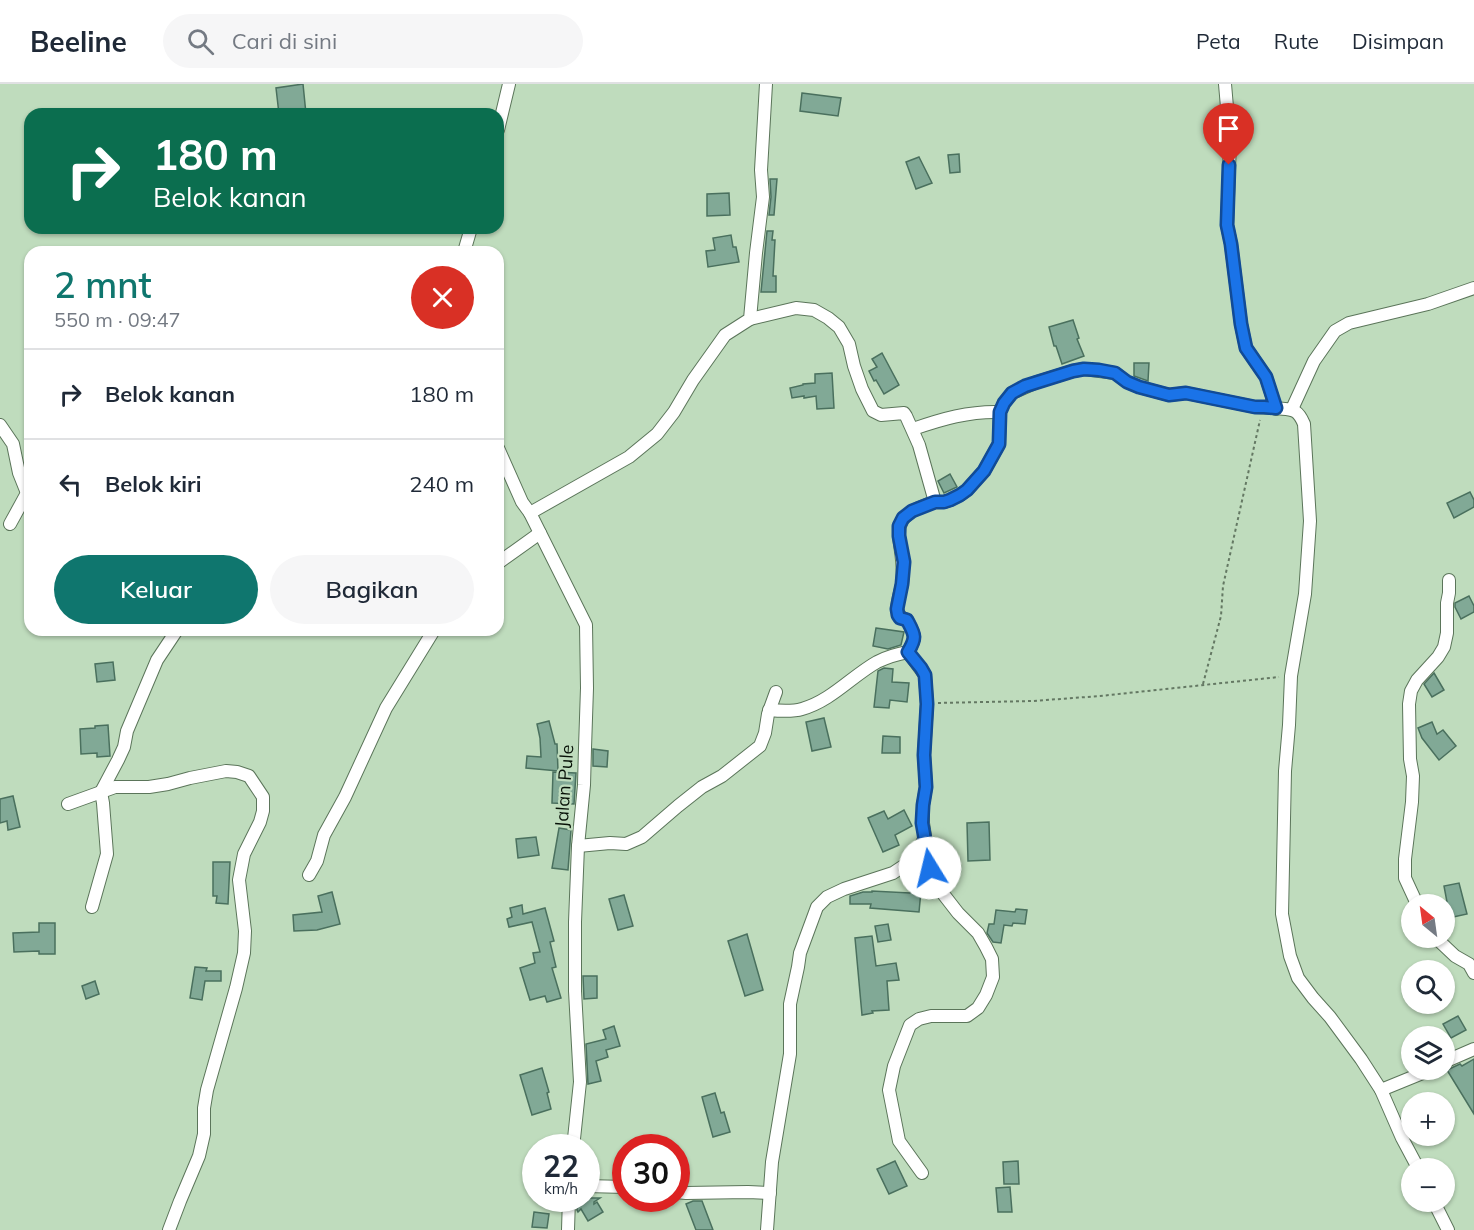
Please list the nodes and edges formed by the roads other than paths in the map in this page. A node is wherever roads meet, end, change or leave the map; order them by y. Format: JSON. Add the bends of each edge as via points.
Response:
{"nodes":[{"id":1,"x":509,"y":84,"type":"edge"},
{"id":2,"x":766,"y":84,"type":"edge"},
{"id":3,"x":1226,"y":84,"type":"edge"},
{"id":4,"x":503,"y":108,"type":"edge"},
{"id":5,"x":1474,"y":288,"type":"edge"},
{"id":6,"x":750,"y":319,"type":"junction"},
{"id":7,"x":1270,"y":408,"type":"junction"},
{"id":8,"x":1292,"y":409,"type":"junction"},
{"id":9,"x":1000,"y":412,"type":"junction"},
{"id":10,"x":0,"y":425,"type":"edge"},
{"id":11,"x":913,"y":429,"type":"junction"},
{"id":12,"x":504,"y":462,"type":"edge"},
{"id":13,"x":24,"y":482,"type":"edge"},
{"id":14,"x":24,"y":500,"type":"edge"},
{"id":15,"x":935,"y":502,"type":"junction"},
{"id":16,"x":530,"y":513,"type":"junction"},
{"id":17,"x":10,"y":524,"type":"dead end"},
{"id":18,"x":540,"y":533,"type":"junction"},
{"id":19,"x":504,"y":559,"type":"edge"},
{"id":20,"x":1449,"y":580,"type":"dead end"},
{"id":21,"x":173,"y":636,"type":"edge"},
{"id":22,"x":430,"y":636,"type":"edge"},
{"id":23,"x":908,"y":652,"type":"junction"},
{"id":24,"x":776,"y":692,"type":"dead end"},
{"id":25,"x":769,"y":710,"type":"junction"},
{"id":26,"x":101,"y":792,"type":"junction"},
{"id":27,"x":68,"y":804,"type":"dead end"},
{"id":28,"x":925,"y":837,"type":"junction"},
{"id":29,"x":578,"y":846,"type":"junction"},
{"id":30,"x":309,"y":875,"type":"dead end"},
{"id":31,"x":1412,"y":894,"type":"edge"},
{"id":32,"x":92,"y":907,"type":"dead end"},
{"id":33,"x":1447,"y":948,"type":"edge"},
{"id":34,"x":1472,"y":965,"type":"edge"},
{"id":35,"x":1474,"y":1049,"type":"edge"},
{"id":36,"x":1455,"y":1057,"type":"edge"},
{"id":37,"x":1407,"y":1080,"type":"edge"},
{"id":38,"x":1385,"y":1088,"type":"junction"},
{"id":39,"x":574,"y":1134,"type":"edge"},
{"id":40,"x":1413,"y":1158,"type":"edge"},
{"id":41,"x":922,"y":1173,"type":"dead end"},
{"id":42,"x":770,"y":1193,"type":"junction"},
{"id":43,"x":690,"y":1194,"type":"edge"},
{"id":44,"x":569,"y":1212,"type":"edge"},
{"id":45,"x":1439,"y":1212,"type":"edge"},
{"id":46,"x":169,"y":1230,"type":"edge"},
{"id":47,"x":568,"y":1230,"type":"edge"},
{"id":48,"x":767,"y":1230,"type":"edge"},
{"id":49,"x":1448,"y":1230,"type":"edge"}],
"edges":[{"from":1,"to":4,"type":"street"},
{"from":2,"to":6,"type":"street","via":[[760,170],[763,198]]},
{"from":3,"to":7,"type":"street","via":[[1230,142],[1227,225],[1246,348],[1266,377]]},
{"from":5,"to":8,"type":"street","via":[[1428,304],[1349,323],[1335,331],[1314,361]]},
{"from":6,"to":11,"type":"street","via":[[796,308],[814,310],[828,318],[849,344],[873,411],[880,415],[904,413]]},
{"from":6,"to":16,"type":"street","via":[[725,335],[657,434],[629,457]]},
{"from":7,"to":8,"type":"street"},
{"from":7,"to":9,"type":"street","via":[[1186,393],[1169,395],[1139,387],[1115,373],[1084,369],[1012,393]]},
{"from":8,"to":38,"type":"street","via":[[1304,424],[1310,521],[1305,594],[1291,676],[1282,914],[1298,978]]},
{"from":9,"to":11,"type":"street","via":[[968,413]]},
{"from":9,"to":15,"type":"street","via":[[999,444],[984,471],[960,495]]},
{"from":10,"to":13,"type":"street","via":[[13,444]]},
{"from":11,"to":15,"type":"street"},
{"from":12,"to":16,"type":"street","name":"Jalan Pule"},
{"from":14,"to":17,"type":"street"},
{"from":15,"to":23,"type":"street","via":[[912,511],[899,526],[904,562],[897,609],[915,638]]},
{"from":16,"to":18,"type":"street","name":"Jalan Pule"},
{"from":18,"to":19,"type":"street"},
{"from":18,"to":29,"type":"street","name":"Jalan Pule","via":[[586,625],[584,784]]},
{"from":20,"to":31,"type":"street","via":[[1444,647],[1417,680],[1409,704],[1413,776],[1405,878]]},
{"from":21,"to":26,"type":"street","via":[[157,660],[124,747]]},
{"from":22,"to":30,"type":"street","via":[[386,708],[324,835]]},
{"from":23,"to":25,"type":"street","via":[[876,663],[801,710]]},
{"from":23,"to":28,"type":"street","via":[[925,675]]},
{"from":24,"to":25,"type":"street"},
{"from":25,"to":29,"type":"street","via":[[760,746],[642,837],[626,844]]},
{"from":26,"to":27,"type":"street"},
{"from":26,"to":32,"type":"street","via":[[107,854]]},
{"from":26,"to":46,"type":"street","via":[[115,787],[149,788],[226,771],[249,776],[263,797],[260,822],[244,854],[239,880],[244,953],[207,1090],[199,1156]]},
{"from":28,"to":41,"type":"street","via":[[930,868],[958,913],[978,933],[992,959],[993,977],[978,1008],[967,1016],[931,1016],[910,1025],[894,1065],[889,1090],[899,1141]]},
{"from":28,"to":42,"type":"street","via":[[911,861],[893,873],[827,897],[817,907],[800,953],[790,1004],[790,1054]]},
{"from":29,"to":39,"type":"street","name":"Jalan Pule","via":[[575,991],[580,1082]]},
{"from":33,"to":34,"type":"street"},
{"from":35,"to":36,"type":"street"},
{"from":37,"to":38,"type":"street"},
{"from":38,"to":40,"type":"street","via":[[1398,1130]]},
{"from":42,"to":43,"type":"street"},
{"from":42,"to":48,"type":"street"},
{"from":44,"to":47,"type":"street"},
{"from":45,"to":49,"type":"street"}]}
